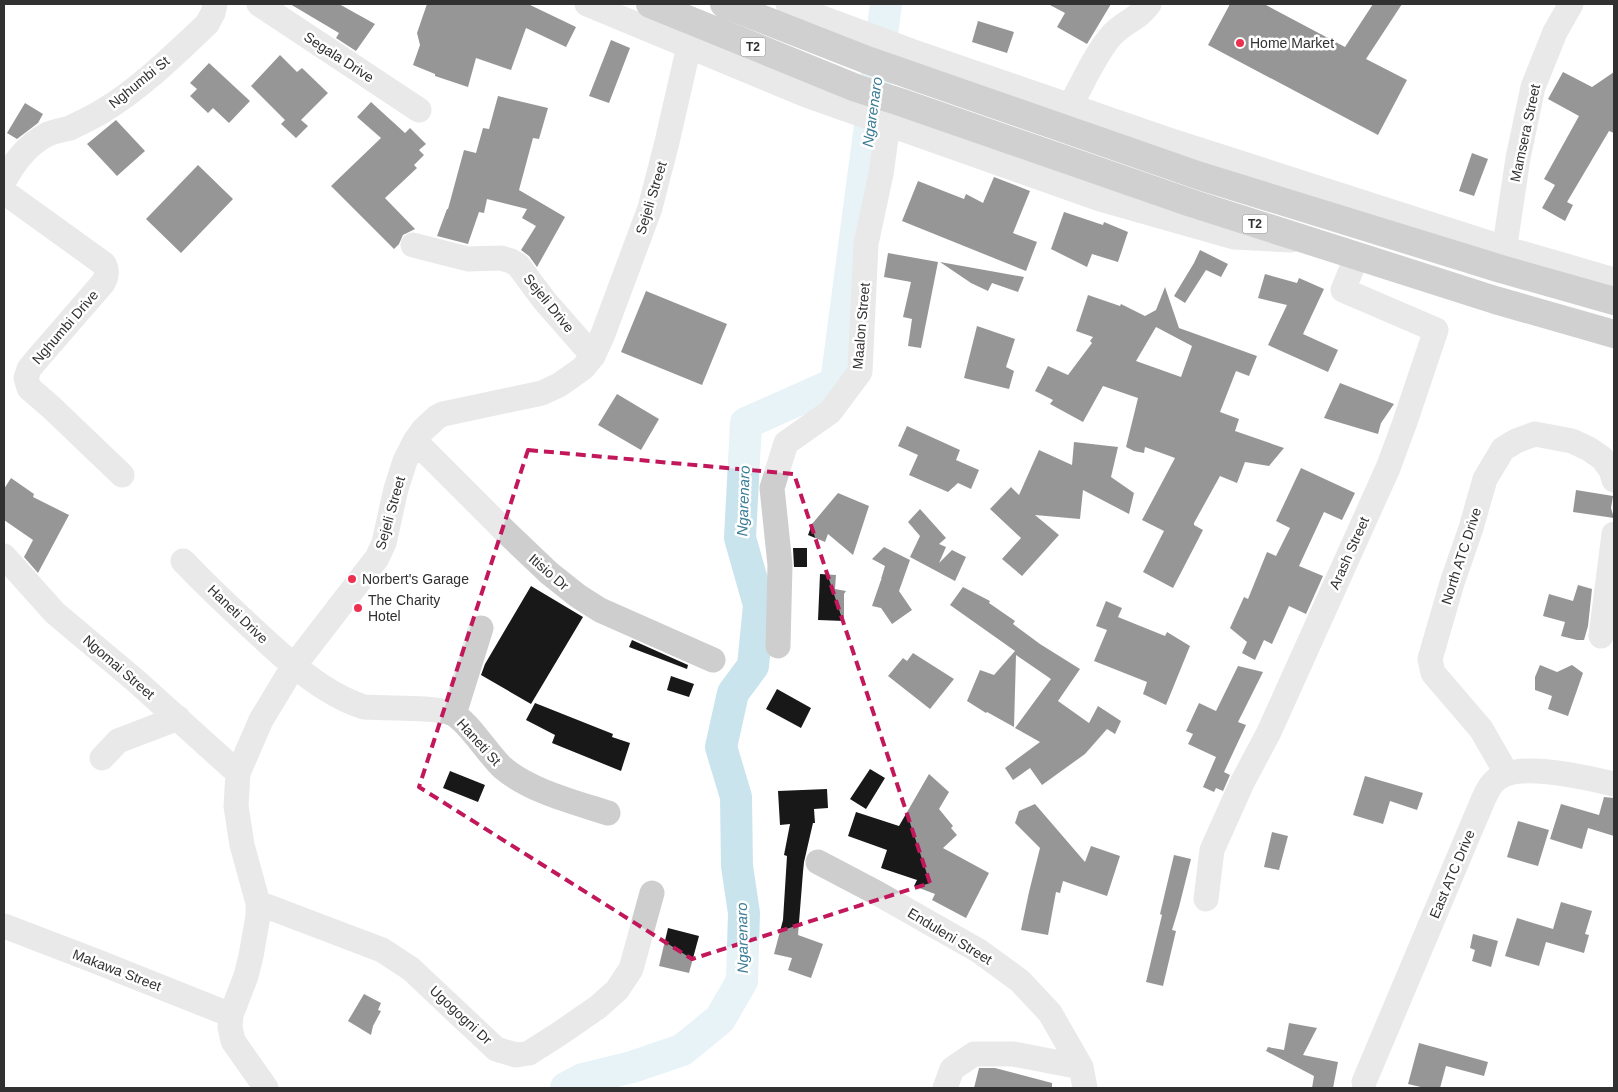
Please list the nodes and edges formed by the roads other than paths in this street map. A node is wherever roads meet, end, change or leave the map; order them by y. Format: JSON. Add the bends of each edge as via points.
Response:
{"nodes":[{"id":1,"x":215,"y":4,"type":"edge"},
{"id":2,"x":259,"y":4,"type":"edge"},
{"id":3,"x":587,"y":4,"type":"edge"},
{"id":4,"x":650,"y":4,"type":"edge"},
{"id":5,"x":724,"y":4,"type":"edge"},
{"id":6,"x":788,"y":4,"type":"edge"},
{"id":7,"x":1149,"y":4,"type":"edge"},
{"id":8,"x":1567,"y":5,"type":"edge"},
{"id":9,"x":826,"y":11,"type":"edge"},
{"id":10,"x":688,"y":46,"type":"junction"},
{"id":11,"x":910,"y":63,"type":"junction"},
{"id":12,"x":1070,"y":106,"type":"junction"},
{"id":13,"x":419,"y":110,"type":"dead end"},
{"id":14,"x":898,"y":119,"type":"junction"},
{"id":15,"x":4,"y":181,"type":"edge"},
{"id":16,"x":4,"y":192,"type":"edge"},
{"id":17,"x":413,"y":245,"type":"dead end"},
{"id":18,"x":1357,"y":256,"type":"junction"},
{"id":19,"x":1502,"y":259,"type":"junction"},
{"id":20,"x":1614,"y":280,"type":"edge"},
{"id":21,"x":1614,"y":301,"type":"edge"},
{"id":22,"x":1614,"y":334,"type":"edge"},
{"id":23,"x":593,"y":356,"type":"junction"},
{"id":24,"x":415,"y":441,"type":"junction"},
{"id":25,"x":122,"y":475,"type":"dead end"},
{"id":26,"x":1614,"y":480,"type":"edge"},
{"id":27,"x":1614,"y":534,"type":"edge"},
{"id":28,"x":4,"y":556,"type":"edge"},
{"id":29,"x":182,"y":561,"type":"dead end"},
{"id":30,"x":481,"y":628,"type":"dead end"},
{"id":31,"x":1601,"y":636,"type":"dead end"},
{"id":32,"x":778,"y":646,"type":"dead end"},
{"id":33,"x":713,"y":660,"type":"dead end"},
{"id":34,"x":293,"y":667,"type":"junction"},
{"id":35,"x":454,"y":714,"type":"junction"},
{"id":36,"x":178,"y":718,"type":"junction"},
{"id":37,"x":102,"y":758,"type":"dead end"},
{"id":38,"x":238,"y":773,"type":"junction"},
{"id":39,"x":1507,"y":774,"type":"junction"},
{"id":40,"x":1614,"y":784,"type":"edge"},
{"id":41,"x":608,"y":813,"type":"dead end"},
{"id":42,"x":818,"y":862,"type":"dead end"},
{"id":43,"x":652,"y":893,"type":"dead end"},
{"id":44,"x":1206,"y":899,"type":"dead end"},
{"id":45,"x":258,"y":903,"type":"junction"},
{"id":46,"x":4,"y":926,"type":"edge"},
{"id":47,"x":231,"y":1015,"type":"junction"},
{"id":48,"x":1083,"y":1078,"type":"edge"},
{"id":49,"x":1364,"y":1082,"type":"dead end"},
{"id":50,"x":266,"y":1088,"type":"edge"},
{"id":51,"x":945,"y":1088,"type":"edge"}],
"edges":[{"from":1,"to":15,"type":"street","name":"Nghumbi St","via":[[207,24],[144,81],[101,112],[35,142],[16,160]]},
{"from":2,"to":13,"type":"street","name":"Segala Drive"},
{"from":3,"to":10,"type":"street"},
{"from":4,"to":14,"type":"highway","number":"T2","via":[[856,88]]},
{"from":5,"to":11,"type":"highway","number":"T2","via":[[867,60]]},
{"from":6,"to":9,"type":"street"},
{"from":7,"to":12,"type":"street","via":[[1112,34]]},
{"from":8,"to":19,"type":"street","name":"Mamsera Street","via":[[1533,86]]},
{"from":9,"to":11,"type":"street"},
{"from":10,"to":14,"type":"street","via":[[806,95]]},
{"from":10,"to":23,"type":"street","name":"Sejeli Street","via":[[650,208]]},
{"from":11,"to":12,"type":"street"},
{"from":11,"to":19,"type":"highway","number":"T2","via":[[1200,176]]},
{"from":12,"to":19,"type":"street"},
{"from":14,"to":18,"type":"highway","number":"T2","via":[[1191,203]]},
{"from":14,"to":32,"type":"street","name":"Maalon Street","via":[[866,244],[860,372],[830,412],[786,443],[772,488],[780,564]]},
{"from":16,"to":25,"type":"street","name":"Nghumbi Drive","via":[[104,264],[107,270],[103,283],[38,358],[26,378],[29,388]]},
{"from":17,"to":23,"type":"street","name":"Sejeli Drive","via":[[468,259],[501,258],[518,265]]},
{"from":18,"to":22,"type":"highway","number":"T2"},
{"from":18,"to":44,"type":"street","name":"Arash Street","via":[[1343,290],[1436,330],[1388,468],[1270,732],[1242,783],[1212,850]]},
{"from":19,"to":20,"type":"street"},
{"from":19,"to":21,"type":"highway","number":"T2"},
{"from":23,"to":24,"type":"street","name":"Sejeli Street","via":[[560,385],[542,393],[443,414]]},
{"from":24,"to":33,"type":"street","name":"Itisio Dr","via":[[513,539],[578,596],[600,610]]},
{"from":24,"to":34,"type":"street","name":"Sejeli Street","via":[[396,489],[383,548]]},
{"from":26,"to":39,"type":"street","name":"North ATC Drive","via":[[1602,458],[1589,449],[1572,441],[1535,434],[1503,449],[1485,479],[1430,658],[1433,673],[1481,729]]},
{"from":27,"to":31,"type":"street"},
{"from":28,"to":36,"type":"street","name":"Ngomai Street","via":[[55,613]]},
{"from":29,"to":34,"type":"street","name":"Haneti Drive"},
{"from":30,"to":35,"type":"street"},
{"from":34,"to":35,"type":"street","name":"Haneti St","via":[[355,704]]},
{"from":34,"to":38,"type":"street","name":"Sejeli Street","via":[[262,720]]},
{"from":35,"to":41,"type":"street","name":"Haneti St","via":[[504,769],[531,785]]},
{"from":36,"to":37,"type":"street","via":[[118,741]]},
{"from":36,"to":38,"type":"street","name":"Ngomai Street"},
{"from":38,"to":45,"type":"street","name":"Sejeli Street","via":[[236,806],[242,845]]},
{"from":39,"to":40,"type":"street","via":[[1528,771],[1568,774]]},
{"from":39,"to":49,"type":"street","name":"East ATC Drive","via":[[1497,779],[1489,789]]},
{"from":42,"to":48,"type":"street","name":"Enduleni Street","via":[[979,950],[1020,981],[1050,1013]]},
{"from":43,"to":45,"type":"street","name":"Ugogogni Dr","via":[[631,969],[617,990],[559,1034],[529,1053],[516,1055],[496,1049],[411,969],[382,950]]},
{"from":45,"to":47,"type":"street","name":"Sejeli Street","via":[[251,956]]},
{"from":46,"to":47,"type":"street","name":"Makawa Street"},
{"from":47,"to":50,"type":"street","name":"Sejeli Street","via":[[234,1041]]},
{"from":48,"to":51,"type":"street","via":[[1013,1054],[974,1054],[952,1069]]}]}
